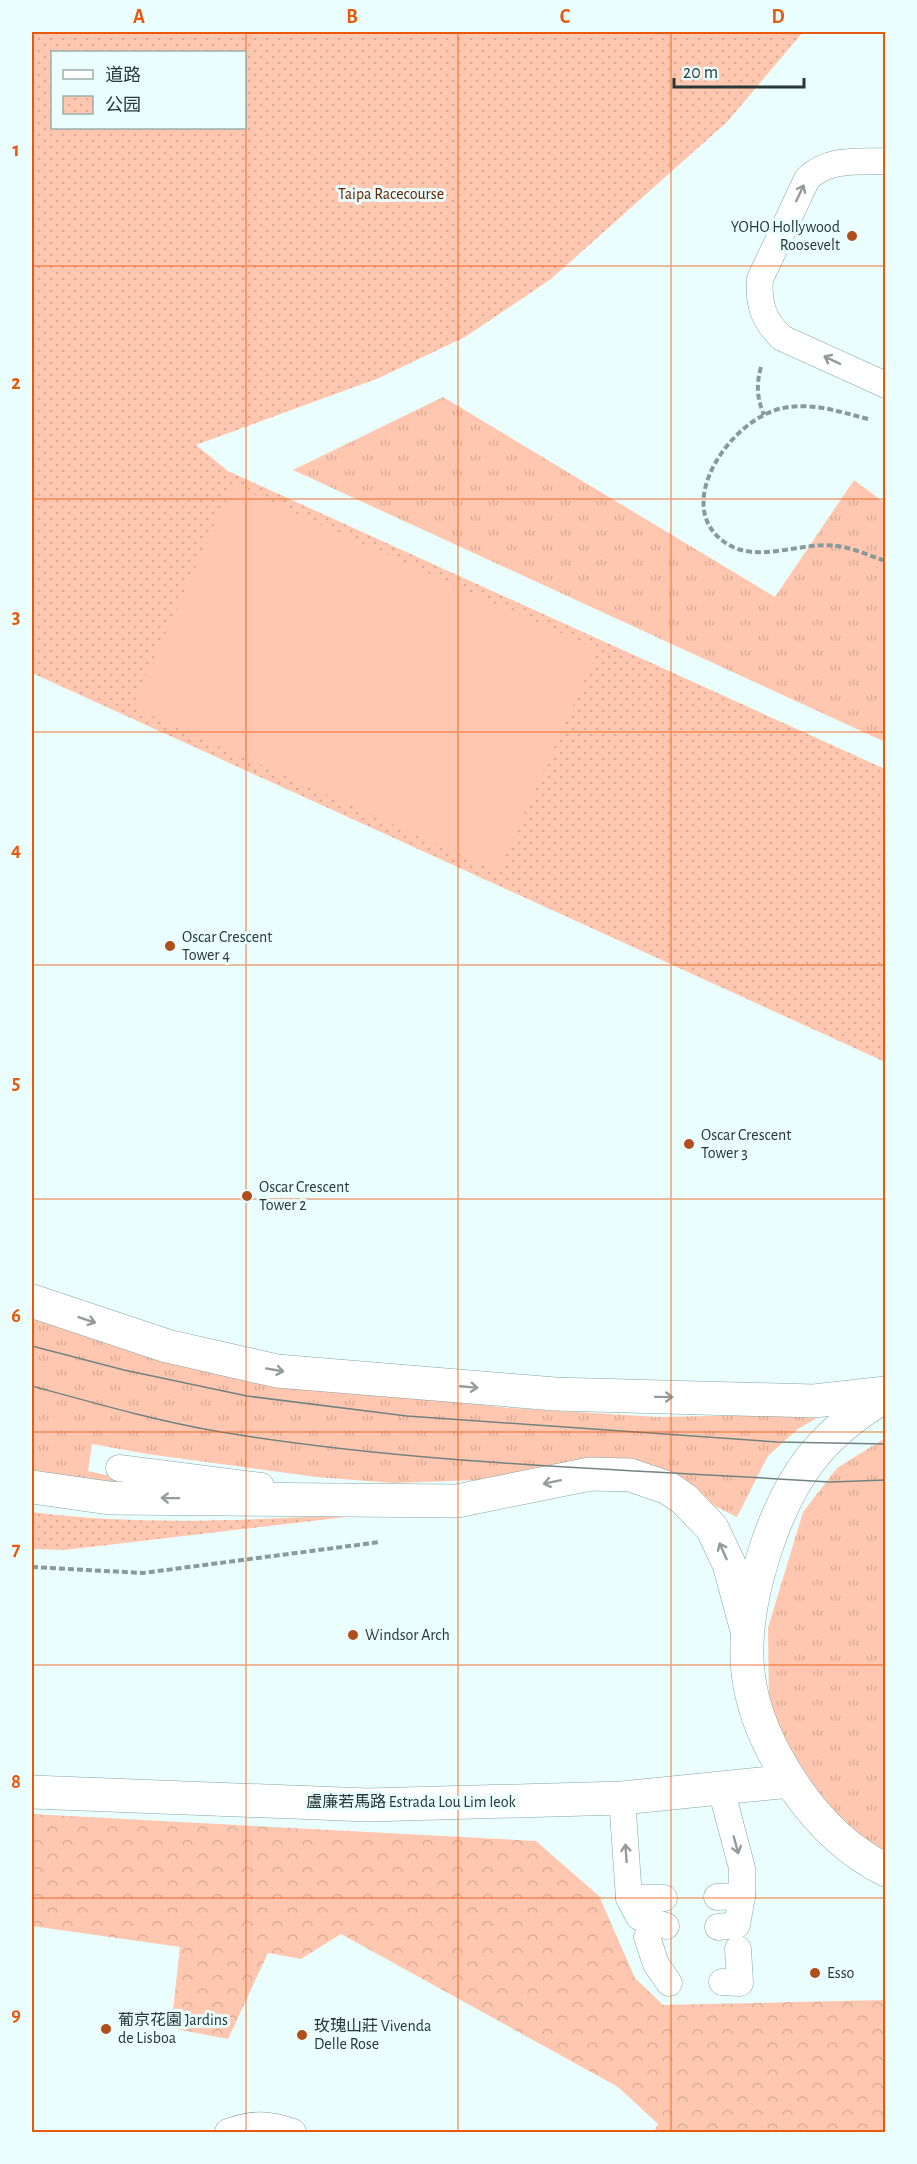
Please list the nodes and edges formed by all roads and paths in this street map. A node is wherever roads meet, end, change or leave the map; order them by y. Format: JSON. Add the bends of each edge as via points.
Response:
{"nodes":[{"id":1,"x":885,"y":161,"type":"edge"},
{"id":2,"x":761,"y":367,"type":"dead end"},
{"id":3,"x":885,"y":385,"type":"edge"},
{"id":4,"x":764,"y":415,"type":"junction"},
{"id":5,"x":875,"y":421,"type":"dead end"},
{"id":6,"x":885,"y":561,"type":"edge"},
{"id":7,"x":32,"y":1301,"type":"edge"},
{"id":8,"x":885,"y":1394,"type":"edge"},
{"id":9,"x":119,"y":1468,"type":"dead end"},
{"id":10,"x":32,"y":1487,"type":"edge"},
{"id":11,"x":420,"y":1501,"type":"junction"},
{"id":12,"x":746,"y":1627,"type":"junction"},
{"id":13,"x":790,"y":1780,"type":"junction"},
{"id":14,"x":721,"y":1789,"type":"junction"},
{"id":15,"x":32,"y":1792,"type":"edge"},
{"id":16,"x":622,"y":1798,"type":"junction"},
{"id":17,"x":885,"y":1870,"type":"edge"},
{"id":18,"x":664,"y":1898,"type":"dead end"},
{"id":19,"x":649,"y":1926,"type":"junction"},
{"id":20,"x":722,"y":1982,"type":"dead end"},
{"id":21,"x":669,"y":1983,"type":"dead end"},
{"id":22,"x":228,"y":2133,"type":"edge"},
{"id":23,"x":293,"y":2133,"type":"edge"}],
"edges":[{"from":3,"to":1,"type":"lane","one_way":true,"via":[[783,338],[770,326],[758,296],[760,279],[807,179],[828,164]]},
{"from":2,"to":4,"type":"path","via":[[758,400]]},
{"from":4,"to":5,"type":"path","via":[[782,408],[815,405]]},
{"from":4,"to":6,"type":"path","via":[[751,421],[727,443],[705,486],[707,519],[715,533],[742,551],[761,554],[779,548],[837,546]]},
{"from":7,"to":8,"type":"main road","one_way":true,"via":[[167,1346],[277,1371],[555,1394],[814,1401]]},
{"from":8,"to":12,"type":"main road","via":[[833,1432],[789,1489],[752,1591]]},
{"from":9,"to":11,"type":"lane"},
{"from":11,"to":10,"type":"main road","one_way":true,"via":[[109,1498]]},
{"from":12,"to":11,"type":"main road","one_way":true,"via":[[729,1564],[711,1528],[684,1499],[649,1480],[610,1473],[590,1474],[457,1501]]},
{"from":12,"to":13,"type":"main road","via":[[746,1663],[752,1698],[763,1732]]},
{"from":13,"to":14,"type":"main road","name":"盧廉若馬路 Estrada Lou Lim Ieok"},
{"from":13,"to":17,"type":"main road","via":[[828,1828],[854,1851]]},
{"from":14,"to":16,"type":"main road","name":"盧廉若馬路 Estrada Lou Lim Ieok"},
{"from":14,"to":20,"type":"lane","one_way":true,"via":[[742,1868],[729,1896],[728,1938],[740,1983]]},
{"from":15,"to":16,"type":"main road","name":"盧廉若馬路 Estrada Lou Lim Ieok","via":[[368,1805]]},
{"from":19,"to":16,"type":"lane","one_way":true},
{"from":18,"to":19,"type":"lane"},
{"from":19,"to":21,"type":"lane","via":[[656,1964]]},
{"from":22,"to":23,"type":"lane","via":[[249,2124]]}]}
